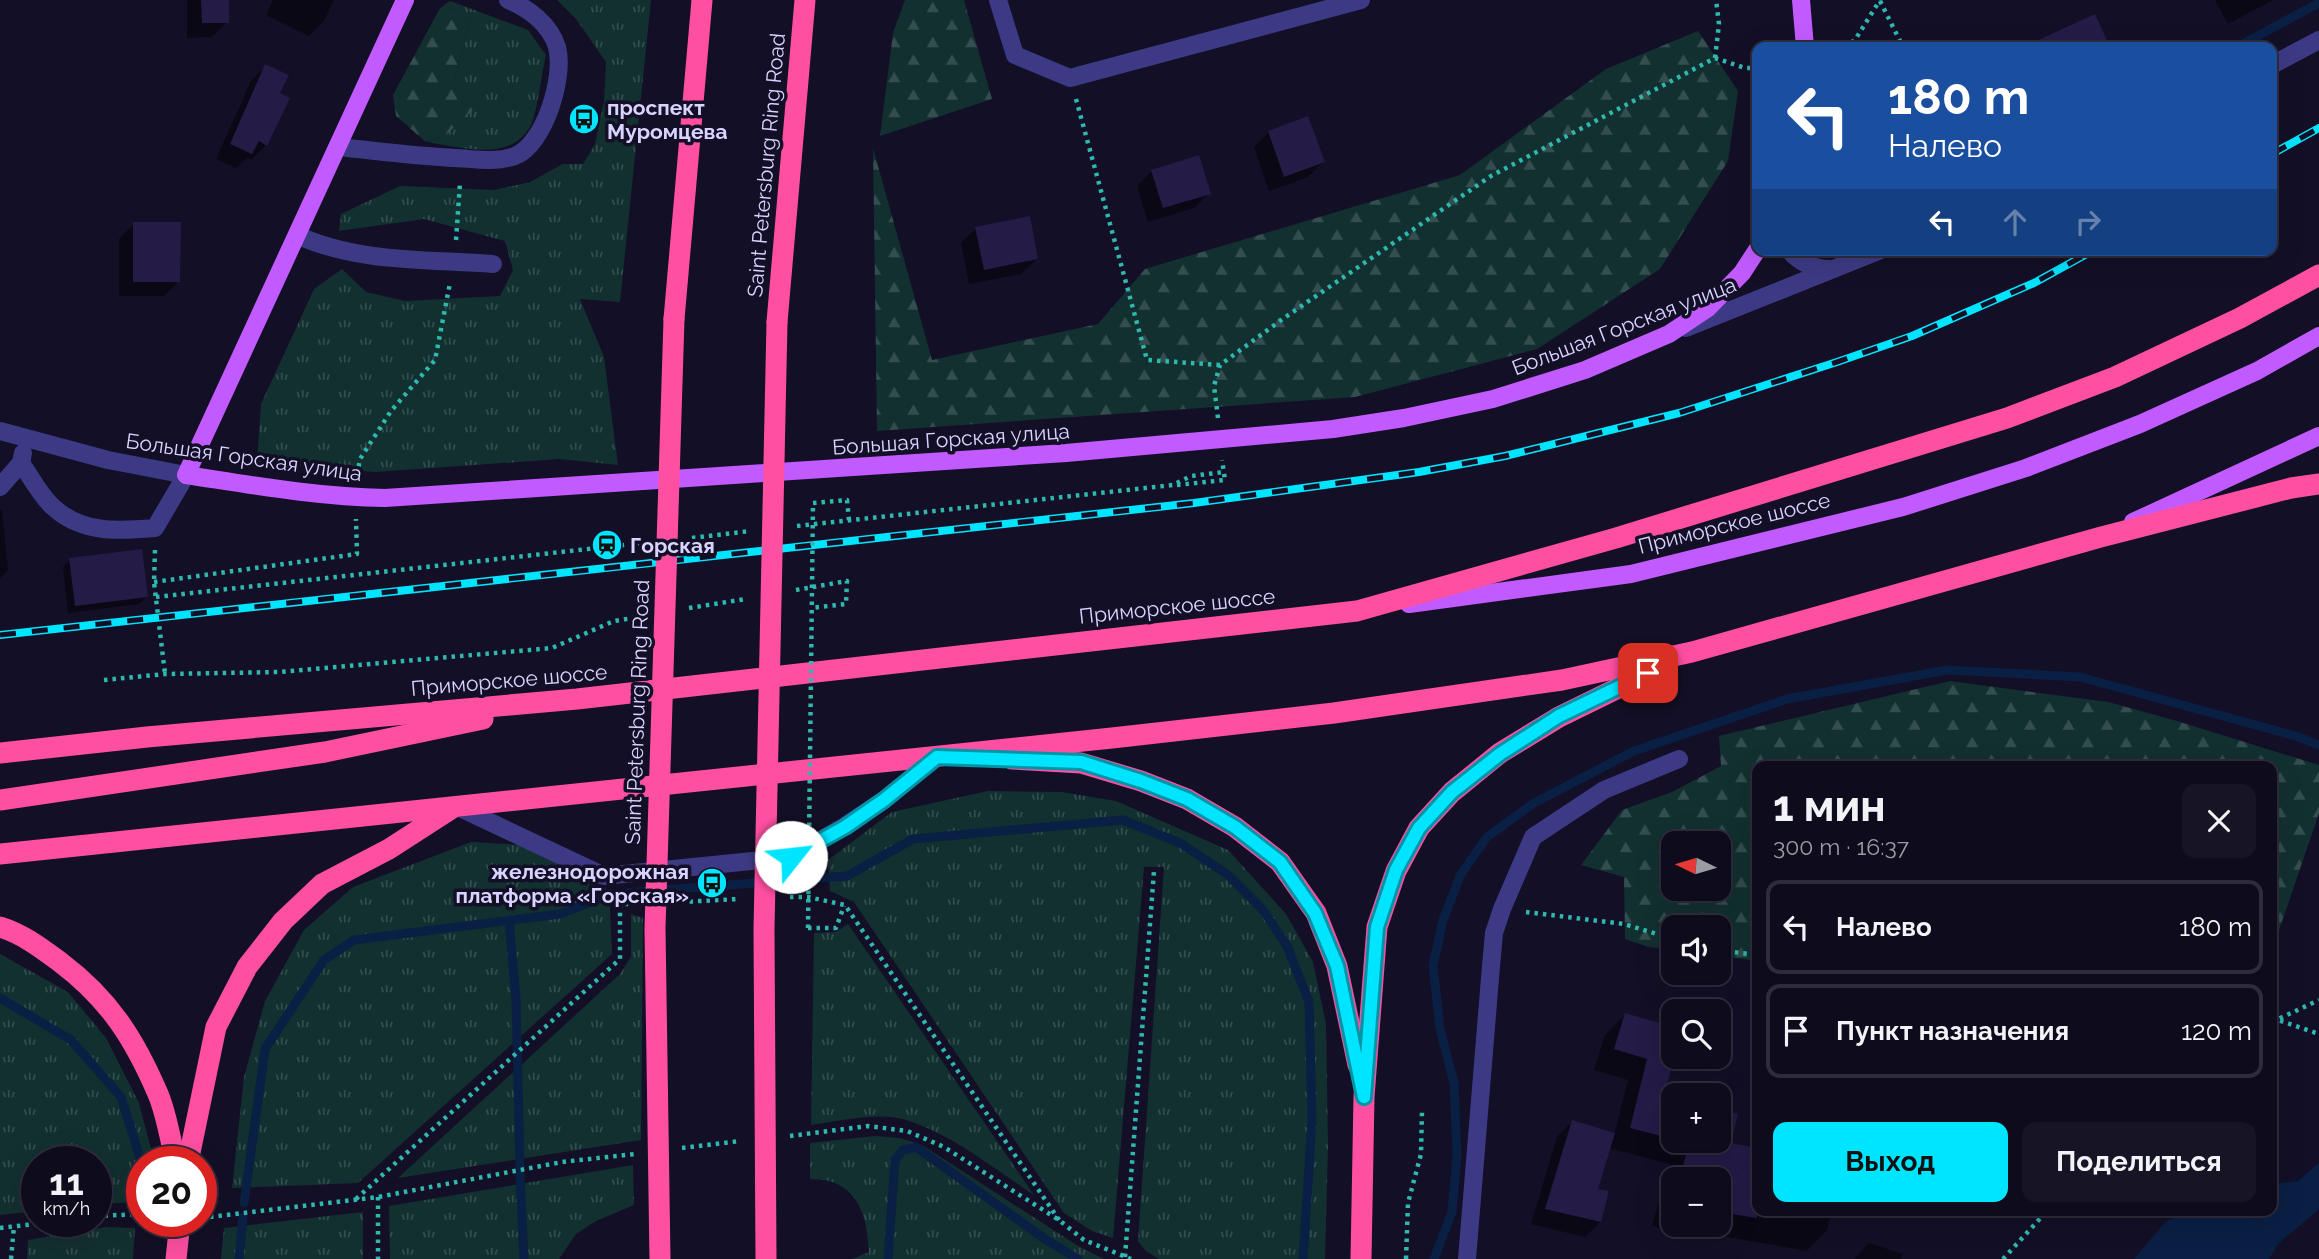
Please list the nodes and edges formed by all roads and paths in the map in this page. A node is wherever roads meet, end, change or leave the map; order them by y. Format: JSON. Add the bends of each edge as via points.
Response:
{"nodes":[{"id":1,"x":405,"y":0,"type":"edge"},
{"id":2,"x":508,"y":0,"type":"edge"},
{"id":3,"x":702,"y":0,"type":"edge"},
{"id":4,"x":806,"y":0,"type":"edge"},
{"id":5,"x":998,"y":0,"type":"edge"},
{"id":6,"x":1362,"y":0,"type":"edge"},
{"id":7,"x":1716,"y":0,"type":"edge"},
{"id":8,"x":1801,"y":0,"type":"edge"},
{"id":9,"x":1880,"y":0,"type":"edge"},
{"id":10,"x":2319,"y":40,"type":"edge"},
{"id":11,"x":1805,"y":42,"type":"edge"},
{"id":12,"x":1852,"y":42,"type":"edge"},
{"id":13,"x":1901,"y":42,"type":"edge"},
{"id":14,"x":1716,"y":58,"type":"junction"},
{"id":15,"x":2277,"y":62,"type":"edge"},
{"id":16,"x":1752,"y":68,"type":"edge"},
{"id":17,"x":1070,"y":78,"type":"junction"},
{"id":18,"x":338,"y":146,"type":"junction"},
{"id":19,"x":461,"y":175,"type":"dead end"},
{"id":20,"x":297,"y":235,"type":"junction"},
{"id":21,"x":1753,"y":256,"type":"edge"},
{"id":22,"x":1794,"y":256,"type":"edge"},
{"id":23,"x":1866,"y":256,"type":"edge"},
{"id":24,"x":454,"y":261,"type":"junction"},
{"id":25,"x":493,"y":264,"type":"dead end"},
{"id":26,"x":1835,"y":269,"type":"junction"},
{"id":27,"x":2319,"y":275,"type":"edge"},
{"id":28,"x":1669,"y":334,"type":"junction"},
{"id":29,"x":2319,"y":336,"type":"edge"},
{"id":30,"x":1220,"y":365,"type":"junction"},
{"id":31,"x":1217,"y":410,"type":"dead end"},
{"id":32,"x":0,"y":431,"type":"edge"},
{"id":33,"x":2319,"y":436,"type":"edge"},
{"id":34,"x":27,"y":438,"type":"junction"},
{"id":35,"x":1222,"y":456,"type":"dead end"},
{"id":36,"x":21,"y":463,"type":"junction"},
{"id":37,"x":186,"y":475,"type":"junction"},
{"id":38,"x":357,"y":480,"type":"dead end"},
{"id":39,"x":2319,"y":484,"type":"edge"},
{"id":40,"x":0,"y":487,"type":"edge"},
{"id":41,"x":356,"y":513,"type":"dead end"},
{"id":42,"x":849,"y":520,"type":"junction"},
{"id":43,"x":793,"y":526,"type":"dead end"},
{"id":44,"x":155,"y":528,"type":"junction"},
{"id":45,"x":752,"y":531,"type":"dead end"},
{"id":46,"x":2101,"y":537,"type":"junction"},
{"id":47,"x":683,"y":538,"type":"dead end"},
{"id":48,"x":655,"y":542,"type":"dead end"},
{"id":49,"x":154,"y":582,"type":"junction"},
{"id":50,"x":793,"y":590,"type":"dead end"},
{"id":51,"x":156,"y":597,"type":"junction"},
{"id":52,"x":751,"y":597,"type":"dead end"},
{"id":53,"x":811,"y":608,"type":"junction"},
{"id":54,"x":683,"y":609,"type":"dead end"},
{"id":55,"x":1357,"y":611,"type":"junction"},
{"id":56,"x":642,"y":616,"type":"dead end"},
{"id":57,"x":1692,"y":652,"type":"junction"},
{"id":58,"x":165,"y":674,"type":"junction"},
{"id":59,"x":104,"y":680,"type":"dead end"},
{"id":60,"x":577,"y":699,"type":"junction"},
{"id":61,"x":0,"y":753,"type":"edge"},
{"id":62,"x":937,"y":757,"type":"junction"},
{"id":63,"x":1679,"y":759,"type":"dead end"},
{"id":64,"x":0,"y":800,"type":"edge"},
{"id":65,"x":456,"y":806,"type":"junction"},
{"id":66,"x":0,"y":854,"type":"edge"},
{"id":67,"x":1154,"y":871,"type":"dead end"},
{"id":68,"x":781,"y":898,"type":"dead end"},
{"id":69,"x":741,"y":899,"type":"dead end"},
{"id":70,"x":674,"y":902,"type":"dead end"},
{"id":71,"x":634,"y":904,"type":"dead end"},
{"id":72,"x":845,"y":905,"type":"junction"},
{"id":73,"x":1502,"y":909,"type":"junction"},
{"id":74,"x":0,"y":927,"type":"edge"},
{"id":75,"x":1661,"y":935,"type":"edge"},
{"id":76,"x":1731,"y":952,"type":"edge"},
{"id":77,"x":1752,"y":954,"type":"edge"},
{"id":78,"x":2319,"y":1000,"type":"edge"},
{"id":79,"x":2279,"y":1018,"type":"joint"},
{"id":80,"x":2319,"y":1034,"type":"edge"},
{"id":81,"x":1364,"y":1097,"type":"junction"},
{"id":82,"x":1422,"y":1111,"type":"dead end"},
{"id":83,"x":784,"y":1136,"type":"dead end"},
{"id":84,"x":743,"y":1141,"type":"dead end"},
{"id":85,"x":172,"y":1146,"type":"edge"},
{"id":86,"x":191,"y":1146,"type":"edge"},
{"id":87,"x":673,"y":1149,"type":"dead end"},
{"id":88,"x":645,"y":1153,"type":"dead end"},
{"id":89,"x":378,"y":1197,"type":"junction"},
{"id":90,"x":356,"y":1199,"type":"junction"},
{"id":91,"x":217,"y":1216,"type":"edge"},
{"id":92,"x":2042,"y":1216,"type":"edge"},
{"id":93,"x":1059,"y":1220,"type":"junction"},
{"id":94,"x":21,"y":1225,"type":"edge"},
{"id":95,"x":14,"y":1226,"type":"junction"},
{"id":96,"x":0,"y":1228,"type":"edge"},
{"id":97,"x":178,"y":1237,"type":"edge"},
{"id":98,"x":1128,"y":1258,"type":"edge"},
{"id":99,"x":11,"y":1259,"type":"edge"},
{"id":100,"x":176,"y":1259,"type":"edge"},
{"id":101,"x":378,"y":1259,"type":"edge"},
{"id":102,"x":660,"y":1259,"type":"edge"},
{"id":103,"x":766,"y":1259,"type":"edge"},
{"id":104,"x":1362,"y":1259,"type":"edge"},
{"id":105,"x":1406,"y":1259,"type":"edge"},
{"id":106,"x":1467,"y":1259,"type":"edge"},
{"id":107,"x":2003,"y":1259,"type":"edge"}],
"edges":[{"from":1,"to":18,"type":"main road"},
{"from":2,"to":18,"type":"street","via":[[543,23],[557,47],[558,73],[551,106],[538,136],[516,155],[489,160]]},
{"from":3,"to":102,"type":"highway","name":"Saint Petersburg Ring Road","bridge":true,"via":[[674,319],[655,929]]},
{"from":4,"to":103,"type":"highway","name":"Saint Petersburg Ring Road","bridge":true,"via":[[777,322],[764,929]]},
{"from":5,"to":17,"type":"street","via":[[1016,55]]},
{"from":6,"to":17,"type":"street"},
{"from":7,"to":14,"type":"path"},
{"from":8,"to":11,"type":"main road"},
{"from":9,"to":12,"type":"path"},
{"from":9,"to":13,"type":"path"},
{"from":10,"to":15,"type":"street"},
{"from":14,"to":16,"type":"path"},
{"from":14,"to":30,"type":"path","via":[[1491,176]]},
{"from":17,"to":30,"type":"path","via":[[1147,360]]},
{"from":18,"to":20,"type":"main road"},
{"from":19,"to":24,"type":"path"},
{"from":20,"to":24,"type":"street","via":[[355,254]]},
{"from":20,"to":37,"type":"main road"},
{"from":21,"to":28,"type":"main road","via":[[1708,308]]},
{"from":22,"to":26,"type":"street","via":[[1807,265]]},
{"from":23,"to":26,"type":"street","name":"Большая Горская улица"},
{"from":24,"to":25,"type":"street"},
{"from":24,"to":38,"type":"path","via":[[435,360],[391,411],[360,459]]},
{"from":26,"to":28,"type":"street","name":"Большая Горская улица"},
{"from":27,"to":55,"type":"highway","via":[[2115,377],[2007,418],[1616,538]]},
{"from":28,"to":37,"type":"main road","name":"Большая Горская улица","via":[[1585,370],[1493,400],[1345,427],[1220,440],[385,498],[282,490]]},
{"from":29,"to":55,"type":"main road","name":"Приморское шоссе","via":[[2257,371],[2140,424],[2026,468],[1903,507],[1631,574]]},
{"from":30,"to":31,"type":"path","via":[[1214,386]]},
{"from":32,"to":34,"type":"street","name":"Большая Горская улица"},
{"from":33,"to":46,"type":"main road"},
{"from":34,"to":36,"type":"street"},
{"from":34,"to":37,"type":"street","name":"Большая Горская улица"},
{"from":35,"to":42,"type":"path","via":[[1225,481]]},
{"from":36,"to":40,"type":"street"},
{"from":36,"to":44,"type":"street","via":[[52,507],[77,524],[109,531]]},
{"from":37,"to":44,"type":"street"},
{"from":39,"to":46,"type":"highway"},
{"from":41,"to":49,"type":"path","via":[[357,554]]},
{"from":42,"to":43,"type":"path"},
{"from":42,"to":53,"type":"path","bridge":true,"via":[[847,500],[813,503]]},
{"from":44,"to":49,"type":"path"},
{"from":45,"to":47,"type":"path"},
{"from":46,"to":57,"type":"highway"},
{"from":48,"to":51,"type":"path"},
{"from":49,"to":51,"type":"path"},
{"from":50,"to":53,"type":"path","via":[[848,581],[846,604]]},
{"from":51,"to":58,"type":"path"},
{"from":52,"to":54,"type":"path"},
{"from":53,"to":72,"type":"path","bridge":true,"via":[[808,928],[836,928]]},
{"from":55,"to":60,"type":"highway","name":"Приморское шоссе"},
{"from":56,"to":58,"type":"path","via":[[614,621],[552,648],[280,672]]},
{"from":57,"to":62,"type":"highway","via":[[1562,680],[1334,713]]},
{"from":57,"to":81,"type":"highway","via":[[1559,716],[1500,754],[1452,792],[1419,828],[1396,870],[1377,927]]},
{"from":58,"to":59,"type":"path"},
{"from":60,"to":61,"type":"highway","name":"Приморское шоссе"},
{"from":60,"to":64,"type":"highway","via":[[325,752]]},
{"from":62,"to":65,"type":"highway"},
{"from":62,"to":65,"type":"street","via":[[845,827],[791,857],[604,876]]},
{"from":62,"to":81,"type":"highway","via":[[1081,762],[1187,799],[1235,827],[1280,862],[1315,913],[1337,966]]},
{"from":63,"to":73,"type":"street","via":[[1604,790],[1533,837]]},
{"from":65,"to":66,"type":"highway"},
{"from":65,"to":86,"type":"highway","via":[[322,884],[283,921],[247,967],[216,1027]]},
{"from":67,"to":98,"type":"path"},
{"from":68,"to":72,"type":"path","via":[[808,897]]},
{"from":69,"to":70,"type":"path"},
{"from":71,"to":90,"type":"path","via":[[620,904],[620,959]]},
{"from":72,"to":93,"type":"path"},
{"from":73,"to":75,"type":"path","via":[[1624,924]]},
{"from":73,"to":106,"type":"street","via":[[1494,933]]},
{"from":74,"to":85,"type":"highway","via":[[40,946],[105,1001],[159,1096]]},
{"from":76,"to":77,"type":"path"},
{"from":78,"to":79,"type":"path"},
{"from":79,"to":80,"type":"path"},
{"from":81,"to":104,"type":"highway"},
{"from":82,"to":105,"type":"path","via":[[1420,1154],[1408,1203]]},
{"from":83,"to":93,"type":"path","via":[[868,1126],[906,1131],[944,1147]]},
{"from":84,"to":87,"type":"path"},
{"from":88,"to":89,"type":"path","via":[[562,1162]]},
{"from":89,"to":90,"type":"path"},
{"from":89,"to":101,"type":"path"},
{"from":90,"to":91,"type":"path"},
{"from":92,"to":107,"type":"path"},
{"from":93,"to":98,"type":"path","via":[[1084,1240]]},
{"from":94,"to":95,"type":"path"},
{"from":95,"to":96,"type":"path"},
{"from":95,"to":99,"type":"path"},
{"from":97,"to":100,"type":"highway"}]}
